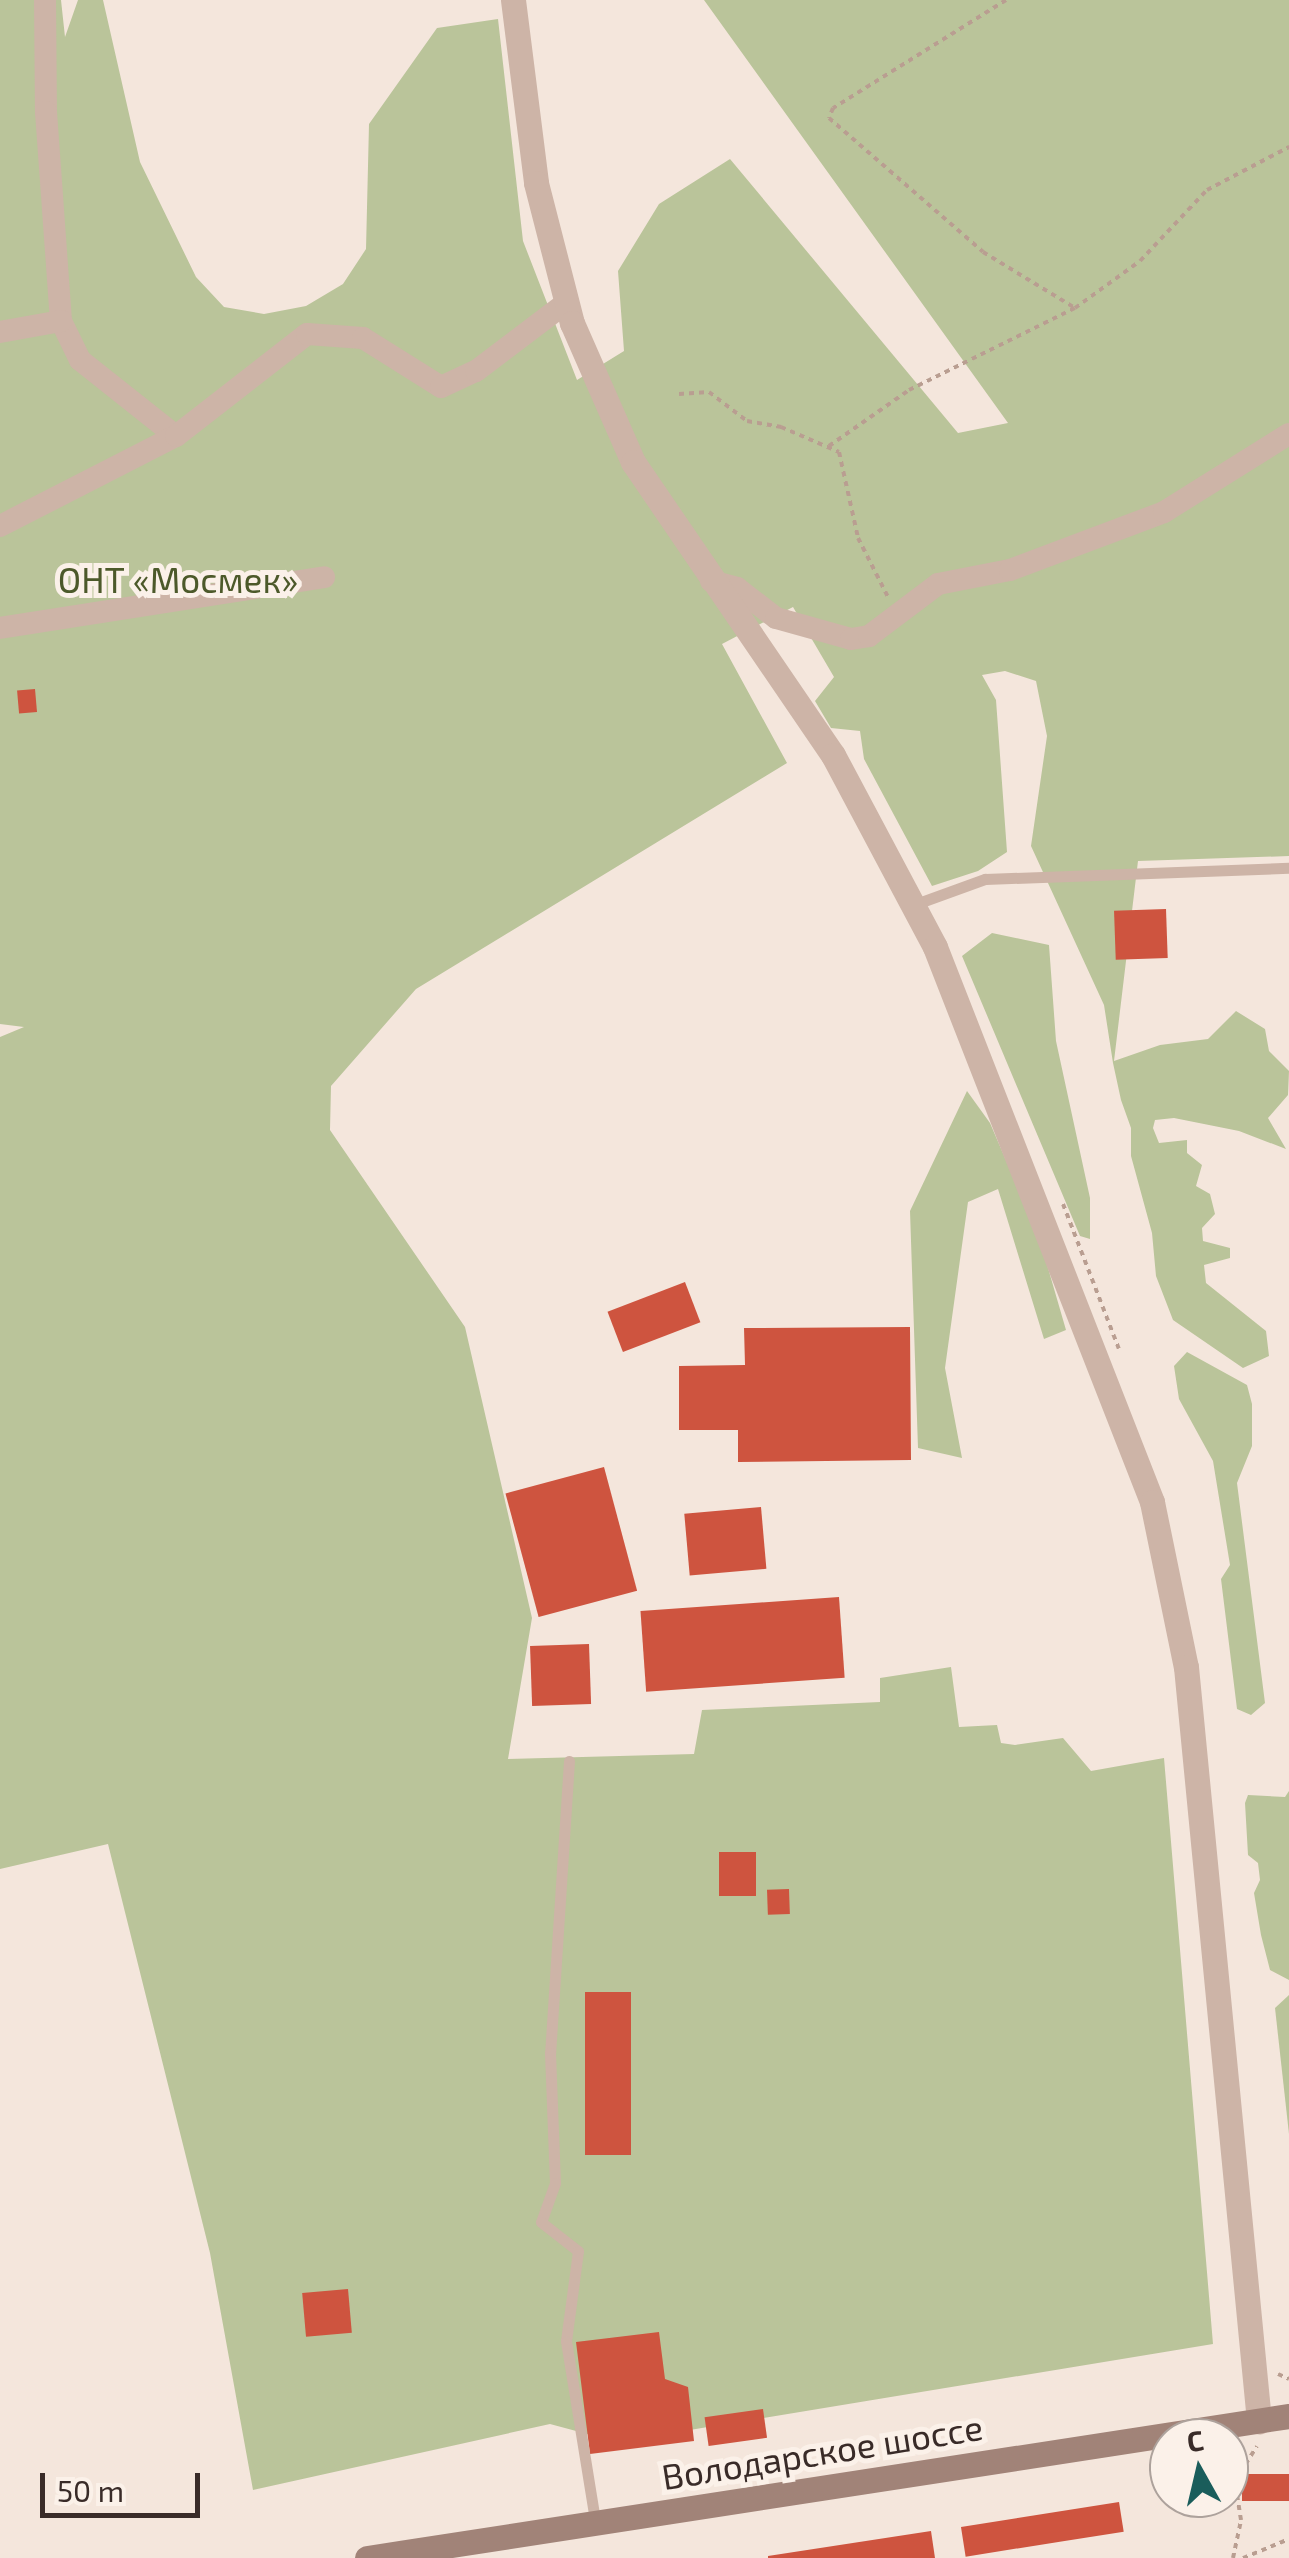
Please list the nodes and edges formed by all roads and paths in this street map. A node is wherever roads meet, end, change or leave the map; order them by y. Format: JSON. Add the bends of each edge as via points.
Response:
{"nodes":[{"id":1,"x":46,"y":0,"type":"edge"},
{"id":2,"x":513,"y":0,"type":"edge"},
{"id":3,"x":1006,"y":0,"type":"edge"},
{"id":4,"x":1289,"y":147,"type":"edge"},
{"id":5,"x":566,"y":303,"type":"junction"},
{"id":6,"x":1076,"y":308,"type":"junction"},
{"id":7,"x":61,"y":321,"type":"junction"},
{"id":8,"x":0,"y":332,"type":"edge"},
{"id":9,"x":679,"y":394,"type":"dead end"},
{"id":10,"x":1289,"y":434,"type":"edge"},
{"id":11,"x":176,"y":436,"type":"junction"},
{"id":12,"x":828,"y":446,"type":"junction"},
{"id":13,"x":0,"y":526,"type":"edge"},
{"id":14,"x":324,"y":577,"type":"dead end"},
{"id":15,"x":711,"y":581,"type":"junction"},
{"id":16,"x":900,"y":613,"type":"junction"},
{"id":17,"x":0,"y":628,"type":"edge"},
{"id":18,"x":1289,"y":868,"type":"edge"},
{"id":19,"x":913,"y":906,"type":"junction"},
{"id":20,"x":1062,"y":1201,"type":"dead end"},
{"id":21,"x":1122,"y":1356,"type":"dead end"},
{"id":22,"x":569,"y":1761,"type":"dead end"},
{"id":23,"x":1268,"y":2369,"type":"dead end"},
{"id":24,"x":1289,"y":2379,"type":"edge"},
{"id":25,"x":1289,"y":2416,"type":"edge"},
{"id":26,"x":1259,"y":2421,"type":"junction"},
{"id":27,"x":595,"y":2522,"type":"junction"},
{"id":28,"x":1289,"y":2539,"type":"edge"},
{"id":29,"x":366,"y":2558,"type":"edge"},
{"id":30,"x":1233,"y":2558,"type":"edge"},
{"id":31,"x":1242,"y":2558,"type":"edge"}],
"edges":[{"from":1,"to":7,"type":"street","via":[[46,112]]},
{"from":2,"to":5,"type":"street","via":[[536,183]]},
{"from":3,"to":6,"type":"path","via":[[833,108],[829,118],[983,252]]},
{"from":4,"to":6,"type":"path","via":[[1206,190],[1140,261]]},
{"from":5,"to":11,"type":"street","via":[[476,370],[441,387],[362,338],[307,334]]},
{"from":5,"to":15,"type":"street","via":[[634,462]]},
{"from":6,"to":12,"type":"path","via":[[910,390]]},
{"from":7,"to":8,"type":"street"},
{"from":7,"to":11,"type":"street","via":[[80,360]]},
{"from":9,"to":12,"type":"path","via":[[709,392],[747,421]]},
{"from":10,"to":16,"type":"street","via":[[1164,512],[1010,570],[938,584]]},
{"from":11,"to":13,"type":"street"},
{"from":12,"to":16,"type":"path","via":[[840,452],[871,572]]},
{"from":14,"to":17,"type":"street"},
{"from":15,"to":16,"type":"street","via":[[737,588],[776,618],[851,639],[869,636]]},
{"from":15,"to":19,"type":"street","via":[[832,755]]},
{"from":18,"to":19,"type":"lane","via":[[985,878]]},
{"from":19,"to":26,"type":"street","via":[[1152,1502],[1186,1668]]},
{"from":20,"to":21,"type":"path"},
{"from":22,"to":27,"type":"lane","via":[[550,2052],[555,2183],[541,2222],[578,2251],[566,2342]]},
{"from":23,"to":24,"type":"path"},
{"from":25,"to":26,"type":"main road","name":"Володарское шоссе"},
{"from":26,"to":27,"type":"main road","name":"Володарское шоссе"},
{"from":26,"to":30,"type":"path","via":[[1257,2448],[1235,2481],[1241,2520]]},
{"from":27,"to":29,"type":"main road","name":"Володарское шоссе"},
{"from":28,"to":31,"type":"path"}]}
